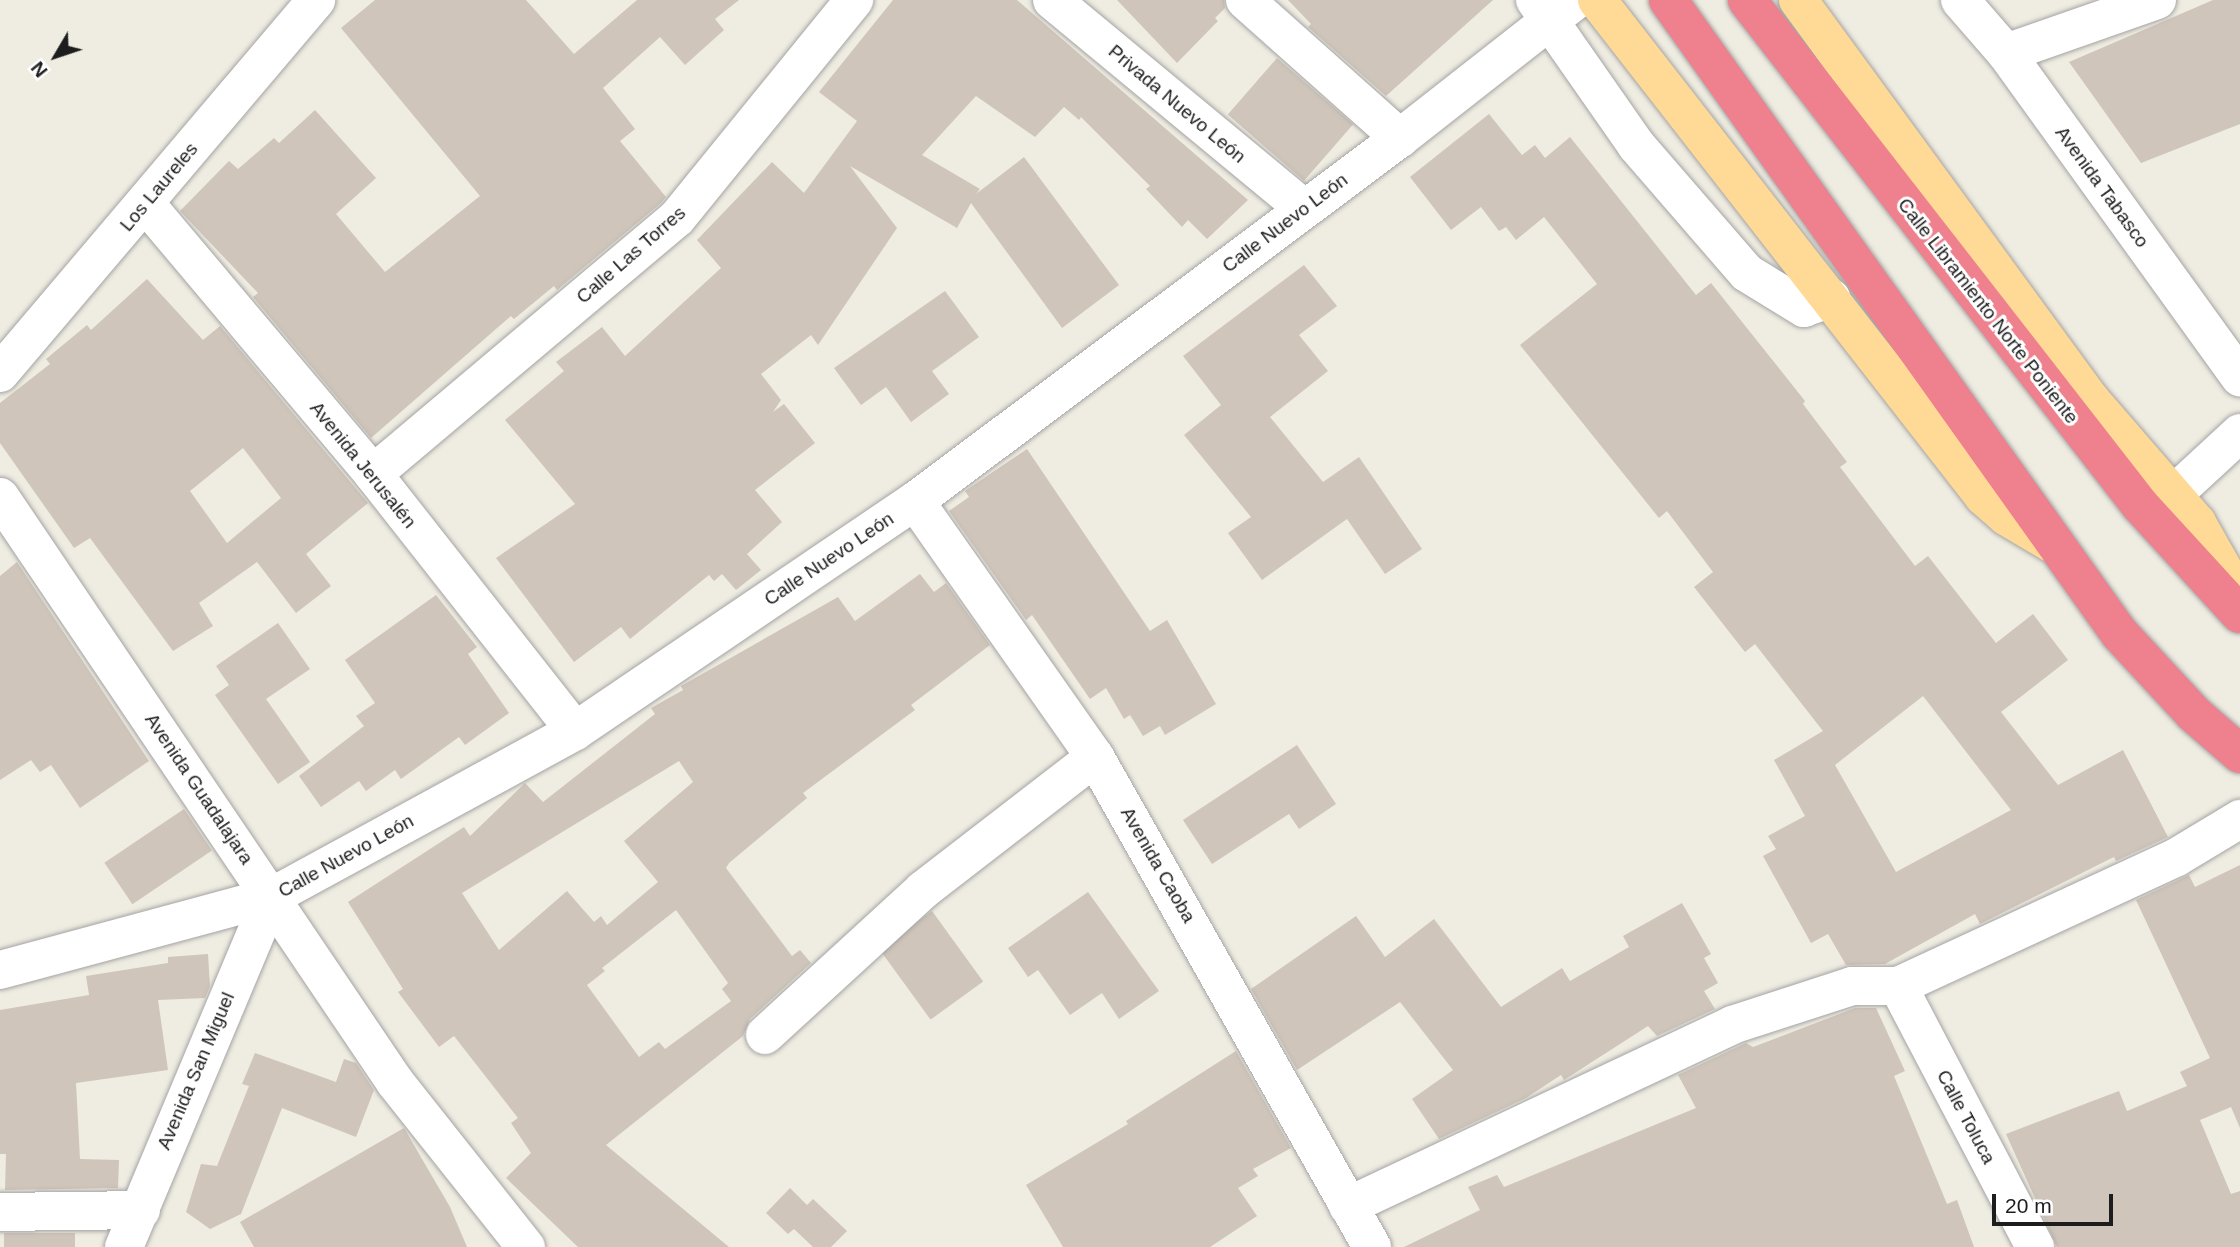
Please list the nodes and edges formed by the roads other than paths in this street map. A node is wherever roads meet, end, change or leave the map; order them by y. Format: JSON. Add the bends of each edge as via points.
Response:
{"nodes":[{"id":1,"x":316,"y":0,"type":"edge"},
{"id":2,"x":854,"y":0,"type":"edge"},
{"id":3,"x":1052,"y":0,"type":"edge"},
{"id":4,"x":1245,"y":0,"type":"edge"},
{"id":5,"x":1597,"y":0,"type":"edge"},
{"id":6,"x":1668,"y":0,"type":"edge"},
{"id":7,"x":1747,"y":0,"type":"edge"},
{"id":8,"x":1798,"y":0,"type":"edge"},
{"id":9,"x":1960,"y":0,"type":"edge"},
{"id":10,"x":2157,"y":0,"type":"edge"},
{"id":11,"x":1553,"y":7,"type":"edge"},
{"id":12,"x":2006,"y":53,"type":"junction"},
{"id":13,"x":1400,"y":138,"type":"junction"},
{"id":14,"x":145,"y":204,"type":"junction"},
{"id":15,"x":1303,"y":208,"type":"junction"},
{"id":16,"x":1831,"y":298,"type":"junction"},
{"id":17,"x":0,"y":373,"type":"edge"},
{"id":18,"x":2240,"y":378,"type":"edge"},
{"id":19,"x":2240,"y":433,"type":"edge"},
{"id":20,"x":373,"y":474,"type":"junction"},
{"id":21,"x":2174,"y":494,"type":"junction"},
{"id":22,"x":0,"y":497,"type":"edge"},
{"id":23,"x":915,"y":501,"type":"junction"},
{"id":24,"x":2051,"y":543,"type":"junction"},
{"id":25,"x":2240,"y":599,"type":"edge"},
{"id":26,"x":2240,"y":614,"type":"edge"},
{"id":27,"x":575,"y":731,"type":"junction"},
{"id":28,"x":2240,"y":754,"type":"edge"},
{"id":29,"x":1095,"y":757,"type":"junction"},
{"id":30,"x":2240,"y":819,"type":"edge"},
{"id":31,"x":271,"y":897,"type":"junction"},
{"id":32,"x":0,"y":970,"type":"edge"},
{"id":33,"x":1898,"y":986,"type":"junction"},
{"id":34,"x":765,"y":1035,"type":"dead end"},
{"id":35,"x":1348,"y":1206,"type":"junction"},
{"id":36,"x":141,"y":1210,"type":"junction"},
{"id":37,"x":0,"y":1212,"type":"edge"},
{"id":38,"x":505,"y":1216,"type":"junction"},
{"id":39,"x":124,"y":1247,"type":"edge"},
{"id":40,"x":526,"y":1247,"type":"edge"},
{"id":41,"x":547,"y":1247,"type":"edge"},
{"id":42,"x":1372,"y":1247,"type":"edge"},
{"id":43,"x":2035,"y":1247,"type":"edge"}],
"edges":[{"from":1,"to":14,"type":"street","name":"Los Laureles"},
{"from":2,"to":20,"type":"street","name":"Calle Las Torres","via":[[677,218]]},
{"from":3,"to":15,"type":"street","name":"Privada Nuevo León"},
{"from":4,"to":13,"type":"street"},
{"from":5,"to":16,"type":"main road"},
{"from":6,"to":24,"type":"highway"},
{"from":7,"to":26,"type":"highway","name":"Calle Libramiento Norte Poniente","via":[[2140,505]]},
{"from":8,"to":21,"type":"main road","name":"Calle Libramiento Norte Poniente","via":[[2090,399]]},
{"from":9,"to":12,"type":"street","name":"Avenida Tabasco"},
{"from":10,"to":12,"type":"street"},
{"from":11,"to":13,"type":"street","name":"Calle Nuevo León"},
{"from":11,"to":16,"type":"street","via":[[1636,145],[1746,272],[1804,308]]},
{"from":12,"to":18,"type":"street","name":"Avenida Tabasco"},
{"from":13,"to":15,"type":"street","name":"Calle Nuevo León"},
{"from":14,"to":17,"type":"street","name":"Los Laureles"},
{"from":14,"to":20,"type":"street","name":"Avenida Jerusalén"},
{"from":15,"to":23,"type":"street","name":"Calle Nuevo León"},
{"from":16,"to":24,"type":"main road","via":[[1984,497]]},
{"from":19,"to":21,"type":"street"},
{"from":20,"to":27,"type":"street","name":"Avenida Jerusalén"},
{"from":21,"to":25,"type":"main road","name":"Calle Libramiento Norte Poniente","via":[[2217,553]]},
{"from":22,"to":31,"type":"street","name":"Avenida Guadalajara"},
{"from":23,"to":27,"type":"street","name":"Calle Nuevo León"},
{"from":23,"to":29,"type":"street","name":"Avenida Caoba"},
{"from":24,"to":28,"type":"highway","via":[[2119,633],[2194,714]]},
{"from":27,"to":31,"type":"street","name":"Calle Nuevo León"},
{"from":29,"to":34,"type":"street","via":[[923,890]]},
{"from":29,"to":35,"type":"street","name":"Avenida Caoba"},
{"from":30,"to":33,"type":"street","via":[[2177,857]]},
{"from":31,"to":32,"type":"street","name":"Calle Nuevo León"},
{"from":31,"to":36,"type":"street","name":"Avenida San Miguel"},
{"from":31,"to":38,"type":"street","name":"Avenida Guadalajara","via":[[395,1082]]},
{"from":33,"to":35,"type":"street","via":[[1852,986],[1732,1025]]},
{"from":33,"to":43,"type":"street","name":"Calle Toluca"},
{"from":35,"to":42,"type":"street","name":"Avenida Caoba"},
{"from":36,"to":37,"type":"street"},
{"from":36,"to":39,"type":"street","name":"Avenida San Miguel"},
{"from":38,"to":40,"type":"street","name":"Avenida Guadalajara"},
{"from":38,"to":41,"type":"street"}]}
